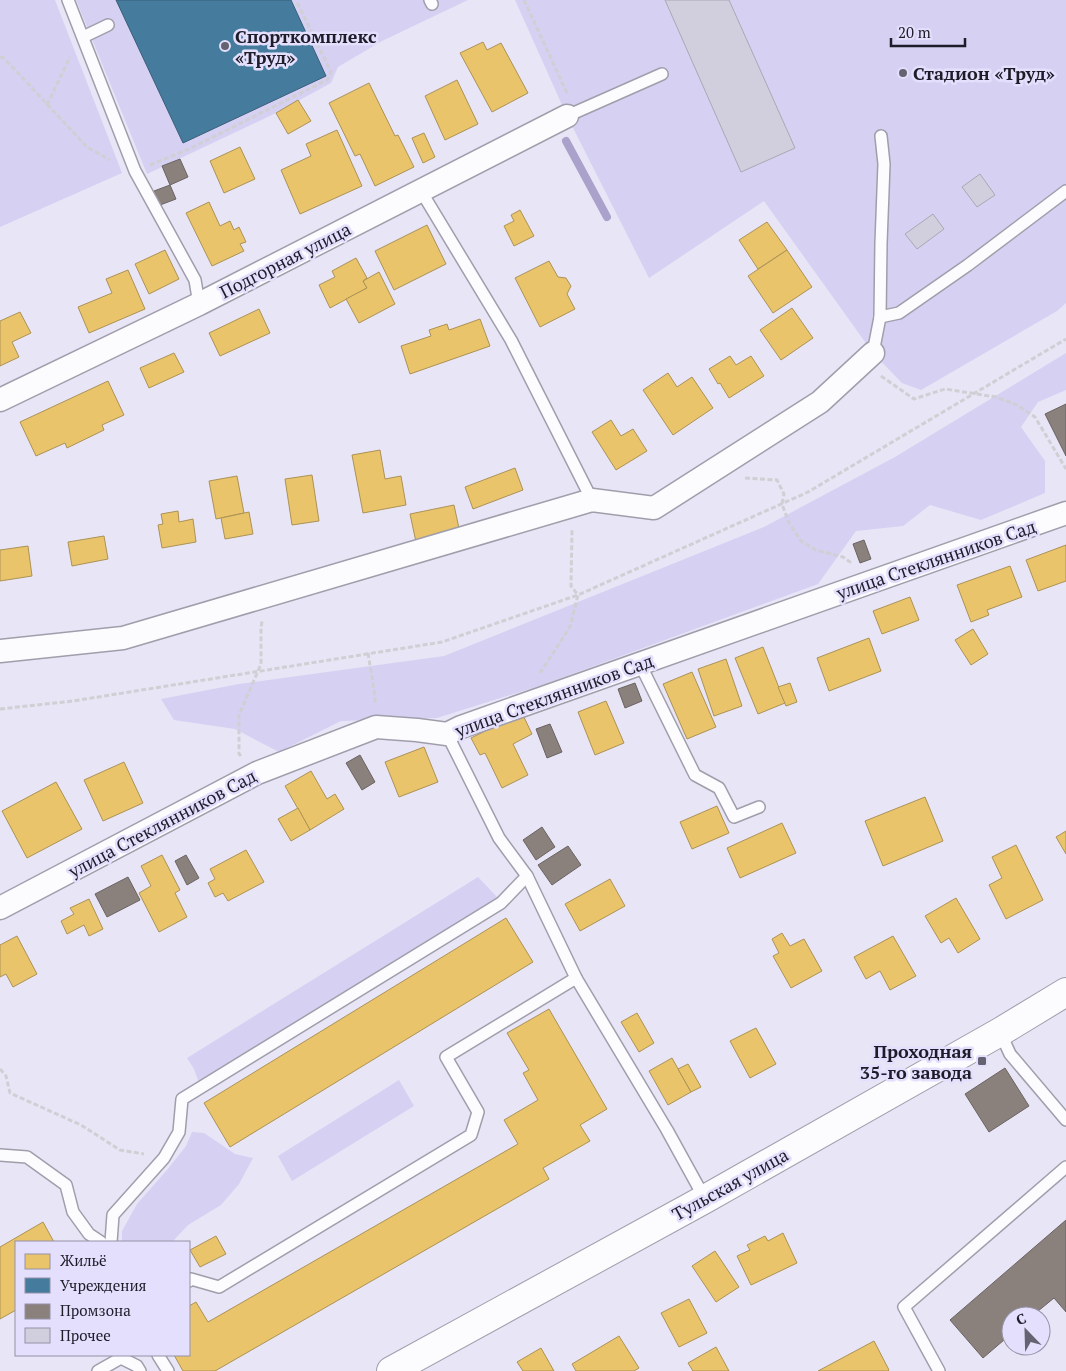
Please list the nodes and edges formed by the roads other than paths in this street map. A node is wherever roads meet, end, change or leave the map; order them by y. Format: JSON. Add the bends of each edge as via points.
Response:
{"nodes":[{"id":1,"x":68,"y":0,"type":"edge"},
{"id":2,"x":108,"y":25,"type":"dead end"},
{"id":3,"x":83,"y":37,"type":"junction"},
{"id":4,"x":662,"y":74,"type":"dead end"},
{"id":5,"x":572,"y":114,"type":"joint"},
{"id":6,"x":881,"y":136,"type":"dead end"},
{"id":7,"x":421,"y":191,"type":"junction"},
{"id":8,"x":1066,"y":191,"type":"edge"},
{"id":9,"x":199,"y":304,"type":"junction"},
{"id":10,"x":880,"y":317,"type":"junction"},
{"id":11,"x":868,"y":358,"type":"joint"},
{"id":12,"x":0,"y":400,"type":"edge"},
{"id":13,"x":592,"y":500,"type":"junction"},
{"id":14,"x":1066,"y":513,"type":"edge"},
{"id":15,"x":0,"y":651,"type":"edge"},
{"id":16,"x":640,"y":664,"type":"junction"},
{"id":17,"x":447,"y":734,"type":"junction"},
{"id":18,"x":759,"y":807,"type":"dead end"},
{"id":19,"x":527,"y":876,"type":"junction"},
{"id":20,"x":0,"y":908,"type":"edge"},
{"id":21,"x":576,"y":978,"type":"junction"},
{"id":22,"x":1066,"y":992,"type":"edge"},
{"id":23,"x":1000,"y":1032,"type":"junction"},
{"id":24,"x":1066,"y":1120,"type":"edge"},
{"id":25,"x":0,"y":1155,"type":"edge"},
{"id":26,"x":1066,"y":1167,"type":"edge"},
{"id":27,"x":705,"y":1199,"type":"junction"},
{"id":28,"x":100,"y":1241,"type":"edge"},
{"id":29,"x":111,"y":1241,"type":"edge"},
{"id":30,"x":190,"y":1280,"type":"edge"},
{"id":31,"x":159,"y":1356,"type":"edge"},
{"id":32,"x":98,"y":1371,"type":"edge"},
{"id":33,"x":140,"y":1371,"type":"edge"},
{"id":34,"x":168,"y":1371,"type":"edge"},
{"id":35,"x":391,"y":1371,"type":"edge"},
{"id":36,"x":939,"y":1371,"type":"edge"}],
"edges":[{"from":1,"to":3,"type":"lane"},
{"from":2,"to":3,"type":"lane"},
{"from":3,"to":9,"type":"lane","via":[[135,171],[195,280]]},
{"from":4,"to":5,"type":"lane"},
{"from":5,"to":7,"type":"street","name":"Подгорная улица"},
{"from":6,"to":10,"type":"lane","via":[[884,164]]},
{"from":7,"to":9,"type":"street","name":"Подгорная улица"},
{"from":7,"to":13,"type":"lane","via":[[511,340]]},
{"from":8,"to":10,"type":"lane","via":[[968,266],[899,312]]},
{"from":9,"to":12,"type":"street","name":"Подгорная улица"},
{"from":10,"to":11,"type":"lane"},
{"from":11,"to":13,"type":"street","via":[[820,402],[654,508]]},
{"from":13,"to":15,"type":"street","via":[[123,638]]},
{"from":14,"to":16,"type":"street","name":"улица Стеклянников Сад"},
{"from":16,"to":17,"type":"street","name":"улица Стеклянников Сад"},
{"from":16,"to":18,"type":"lane","via":[[695,775],[719,788],[734,817]]},
{"from":17,"to":19,"type":"lane","via":[[499,838]]},
{"from":17,"to":20,"type":"street","name":"улица Стеклянников Сад","via":[[376,728],[257,773]]},
{"from":19,"to":21,"type":"lane"},
{"from":19,"to":29,"type":"lane","via":[[501,904],[182,1099],[179,1132],[164,1158],[113,1215]]},
{"from":21,"to":27,"type":"lane"},
{"from":21,"to":30,"type":"lane","via":[[446,1057],[478,1112],[471,1135],[219,1287]]},
{"from":22,"to":23,"type":"main road","name":"Тульская улица"},
{"from":23,"to":24,"type":"lane","via":[[1010,1054]]},
{"from":23,"to":27,"type":"main road","name":"Тульская улица"},
{"from":25,"to":28,"type":"lane","via":[[27,1157],[66,1185],[73,1212],[89,1234]]},
{"from":26,"to":36,"type":"lane","via":[[904,1307]]},
{"from":27,"to":35,"type":"main road","name":"Тульская улица"},
{"from":31,"to":34,"type":"lane"},
{"from":32,"to":33,"type":"lane","via":[[121,1358]]}]}
